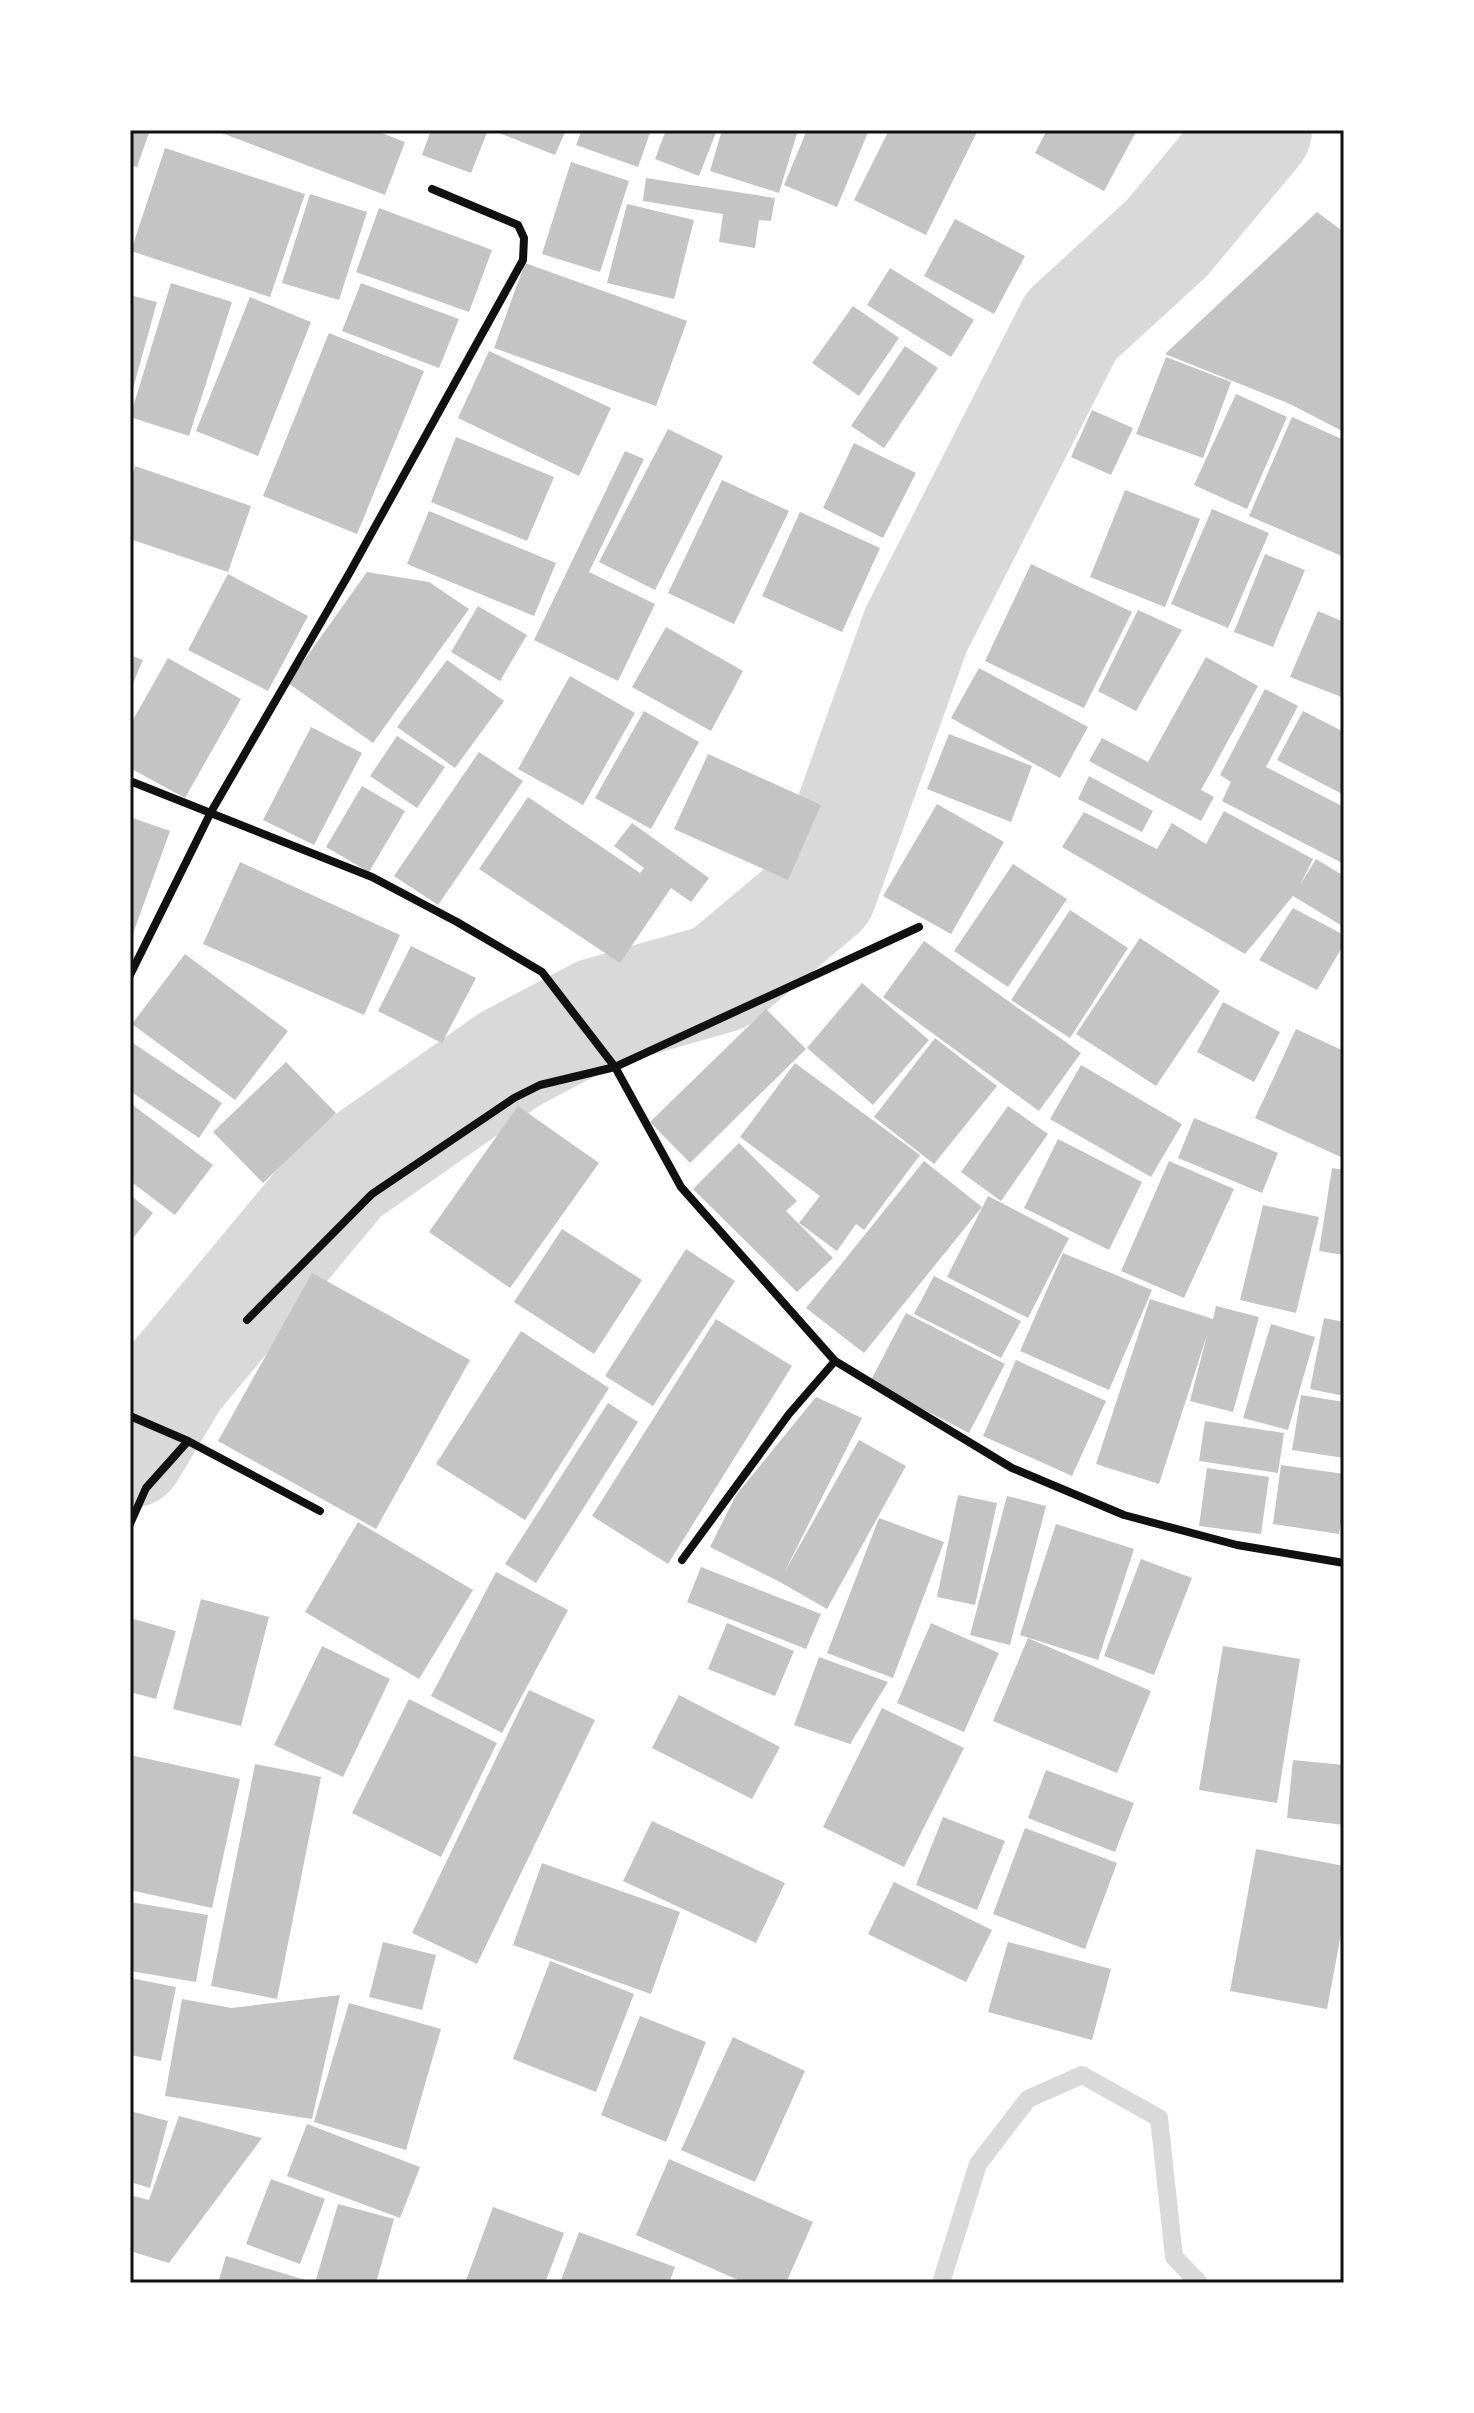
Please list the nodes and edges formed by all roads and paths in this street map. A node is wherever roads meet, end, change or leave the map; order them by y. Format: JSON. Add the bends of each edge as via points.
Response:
{"nodes":[{"id":1,"x":432,"y":189,"type":"dead end"},
{"id":2,"x":130,"y":781,"type":"edge"},
{"id":3,"x":211,"y":812,"type":"junction"},
{"id":4,"x":919,"y":927,"type":"dead end"},
{"id":5,"x":130,"y":975,"type":"edge"},
{"id":6,"x":615,"y":1067,"type":"junction"},
{"id":7,"x":247,"y":1320,"type":"dead end"},
{"id":8,"x":835,"y":1361,"type":"junction"},
{"id":9,"x":130,"y":1416,"type":"edge"},
{"id":10,"x":188,"y":1441,"type":"junction"},
{"id":11,"x":320,"y":1511,"type":"dead end"},
{"id":12,"x":130,"y":1524,"type":"edge"},
{"id":13,"x":682,"y":1560,"type":"dead end"},
{"id":14,"x":1344,"y":1563,"type":"edge"}],
"edges":[{"from":1,"to":3,"type":"street","via":[[518,225],[524,238],[523,260]]},
{"from":2,"to":3,"type":"street"},
{"from":3,"to":5,"type":"street"},
{"from":3,"to":6,"type":"street","via":[[372,877],[542,972]]},
{"from":4,"to":6,"type":"street"},
{"from":6,"to":7,"type":"street","via":[[540,1085],[514,1098],[372,1194]]},
{"from":6,"to":8,"type":"street","via":[[681,1187]]},
{"from":8,"to":13,"type":"street","via":[[789,1414]]},
{"from":8,"to":14,"type":"street","via":[[1012,1468],[1124,1515],[1237,1545]]},
{"from":9,"to":10,"type":"street"},
{"from":10,"to":11,"type":"street"},
{"from":10,"to":12,"type":"street","via":[[146,1488]]}]}
